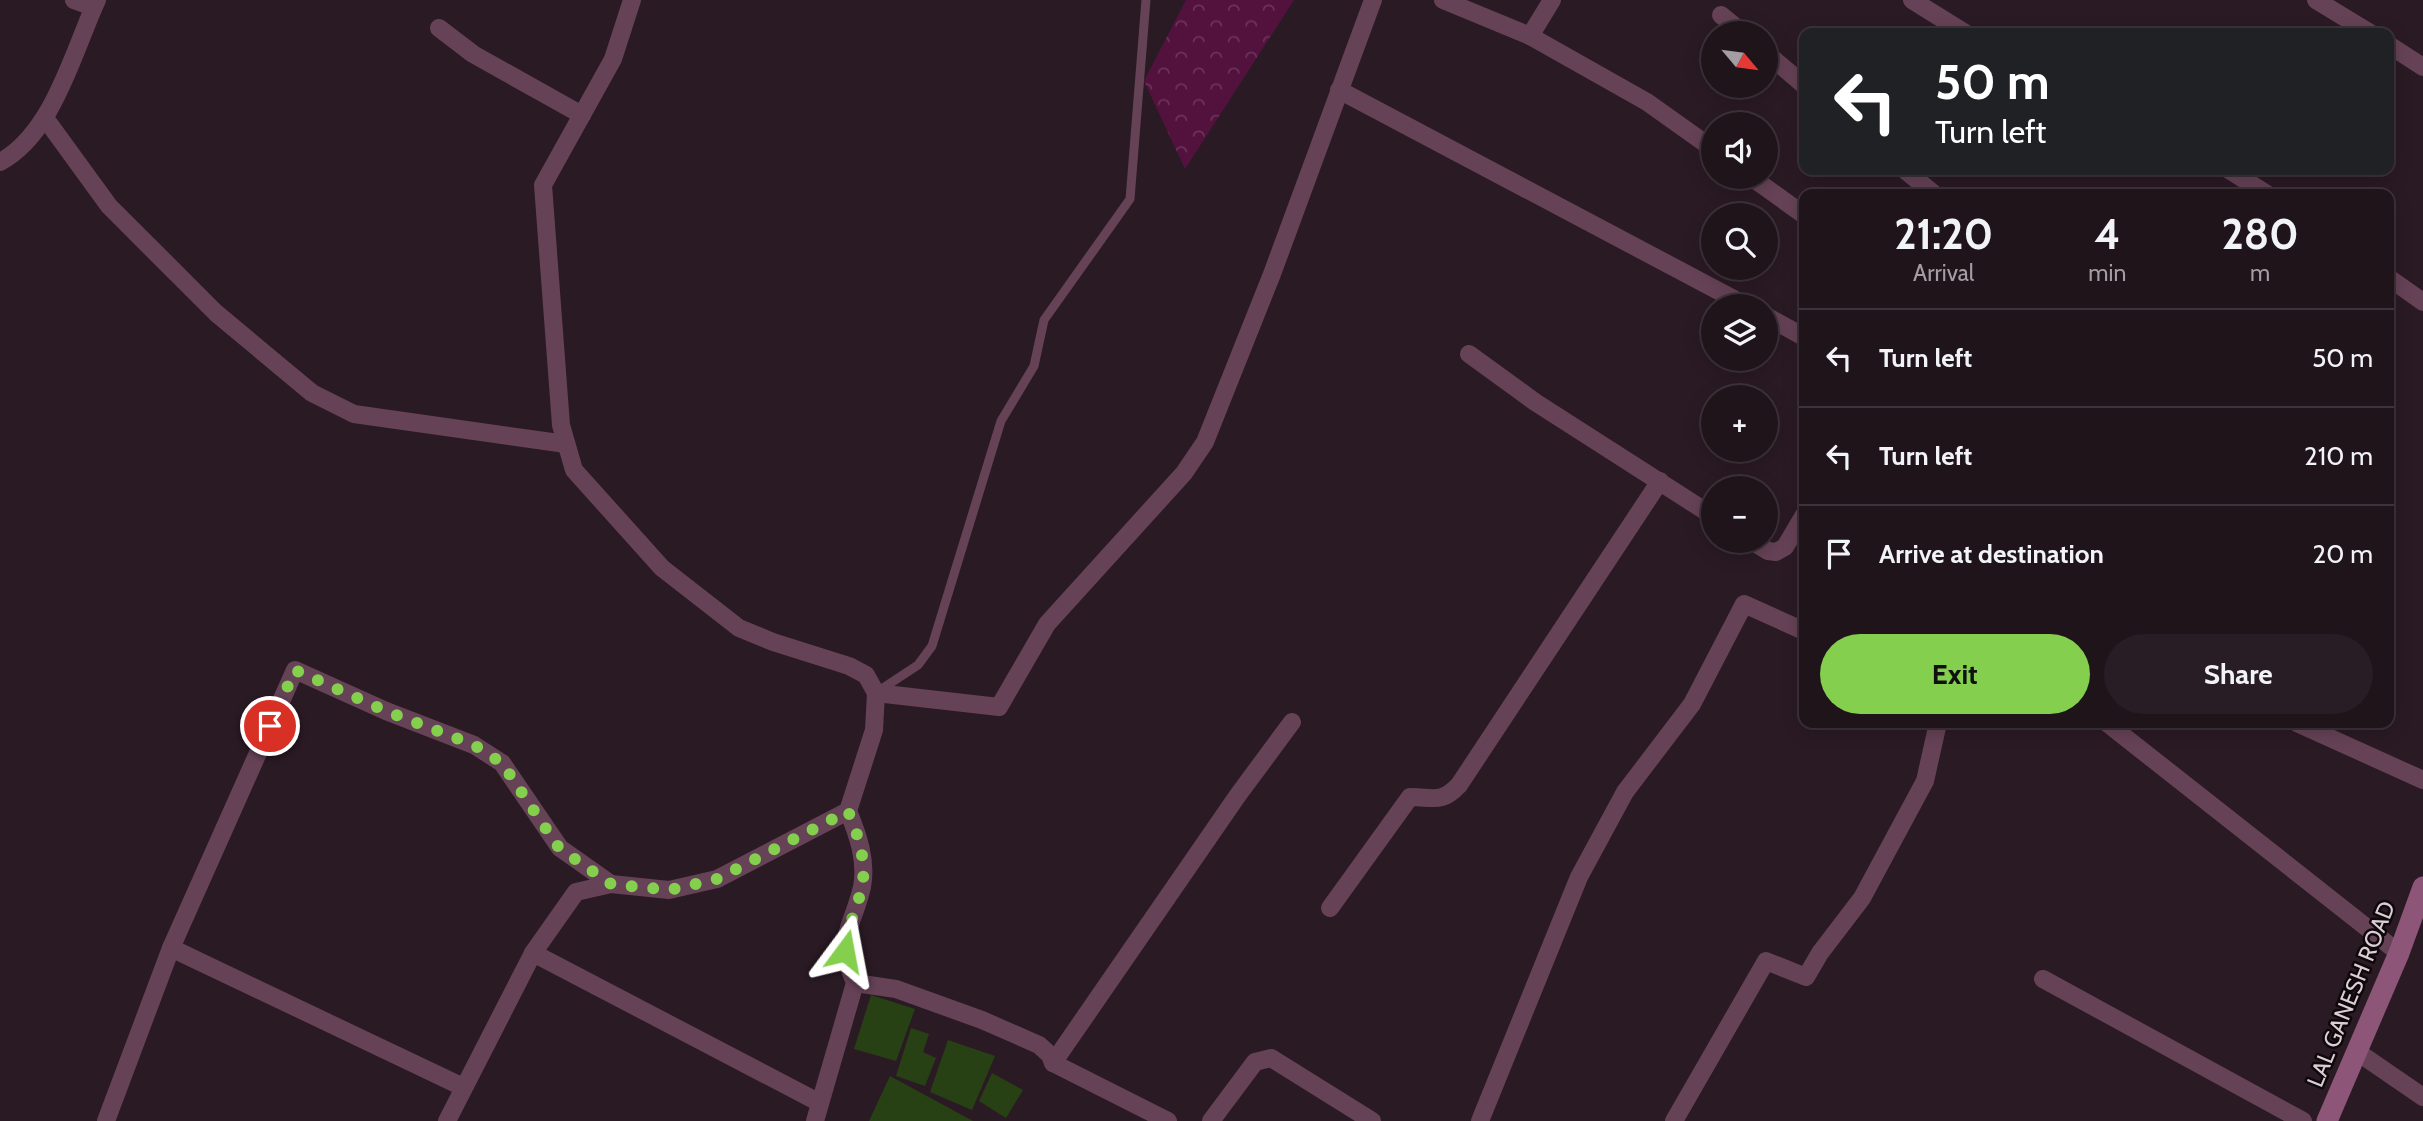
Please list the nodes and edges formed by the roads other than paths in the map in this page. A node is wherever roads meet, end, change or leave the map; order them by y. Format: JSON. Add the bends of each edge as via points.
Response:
{"nodes":[{"id":1,"x":74,"y":0,"type":"edge"},
{"id":2,"x":632,"y":0,"type":"edge"},
{"id":3,"x":1146,"y":0,"type":"edge"},
{"id":4,"x":1373,"y":0,"type":"edge"},
{"id":5,"x":1443,"y":0,"type":"edge"},
{"id":6,"x":1552,"y":0,"type":"edge"},
{"id":7,"x":1912,"y":0,"type":"edge"},
{"id":8,"x":2316,"y":0,"type":"edge"},
{"id":9,"x":95,"y":4,"type":"edge"},
{"id":10,"x":1721,"y":15,"type":"dead end"},
{"id":11,"x":1728,"y":21,"type":"edge"},
{"id":12,"x":439,"y":28,"type":"dead end"},
{"id":13,"x":1957,"y":28,"type":"edge"},
{"id":14,"x":2362,"y":28,"type":"edge"},
{"id":15,"x":1530,"y":36,"type":"junction"},
{"id":16,"x":2394,"y":48,"type":"edge"},
{"id":17,"x":1778,"y":63,"type":"edge"},
{"id":18,"x":2423,"y":66,"type":"edge"},
{"id":19,"x":1799,"y":81,"type":"edge"},
{"id":20,"x":1339,"y":90,"type":"junction"},
{"id":21,"x":582,"y":115,"type":"junction"},
{"id":22,"x":45,"y":118,"type":"junction"},
{"id":23,"x":1701,"y":140,"type":"edge"},
{"id":24,"x":0,"y":162,"type":"edge"},
{"id":25,"x":1911,"y":175,"type":"edge"},
{"id":26,"x":2237,"y":175,"type":"edge"},
{"id":27,"x":1768,"y":189,"type":"edge"},
{"id":28,"x":1928,"y":189,"type":"edge"},
{"id":29,"x":2259,"y":189,"type":"edge"},
{"id":30,"x":1799,"y":211,"type":"edge"},
{"id":31,"x":2394,"y":282,"type":"edge"},
{"id":32,"x":1724,"y":294,"type":"edge"},
{"id":33,"x":2423,"y":302,"type":"edge"},
{"id":34,"x":1778,"y":323,"type":"edge"},
{"id":35,"x":1799,"y":334,"type":"edge"},
{"id":36,"x":1469,"y":354,"type":"dead end"},
{"id":37,"x":566,"y":444,"type":"junction"},
{"id":38,"x":1660,"y":481,"type":"junction"},
{"id":39,"x":1701,"y":508,"type":"edge"},
{"id":40,"x":1799,"y":524,"type":"edge"},
{"id":41,"x":1778,"y":551,"type":"edge"},
{"id":42,"x":1799,"y":629,"type":"edge"},
{"id":43,"x":876,"y":693,"type":"junction"},
{"id":44,"x":1292,"y":722,"type":"dead end"},
{"id":45,"x":1937,"y":728,"type":"edge"},
{"id":46,"x":2113,"y":728,"type":"edge"},
{"id":47,"x":2308,"y":728,"type":"edge"},
{"id":48,"x":2423,"y":780,"type":"edge"},
{"id":49,"x":848,"y":811,"type":"junction"},
{"id":50,"x":611,"y":884,"type":"junction"},
{"id":51,"x":2423,"y":887,"type":"edge"},
{"id":52,"x":1330,"y":908,"type":"dead end"},
{"id":53,"x":171,"y":948,"type":"junction"},
{"id":54,"x":533,"y":953,"type":"junction"},
{"id":55,"x":2399,"y":953,"type":"junction"},
{"id":56,"x":2043,"y":979,"type":"dead end"},
{"id":57,"x":855,"y":983,"type":"junction"},
{"id":58,"x":2356,"y":1051,"type":"junction"},
{"id":59,"x":1054,"y":1063,"type":"junction"},
{"id":60,"x":463,"y":1087,"type":"junction"},
{"id":61,"x":2423,"y":1097,"type":"edge"},
{"id":62,"x":820,"y":1103,"type":"junction"},
{"id":63,"x":106,"y":1121,"type":"edge"},
{"id":64,"x":447,"y":1121,"type":"edge"},
{"id":65,"x":815,"y":1121,"type":"edge"},
{"id":66,"x":1168,"y":1121,"type":"edge"},
{"id":67,"x":1211,"y":1121,"type":"edge"},
{"id":68,"x":1372,"y":1121,"type":"edge"},
{"id":69,"x":1480,"y":1121,"type":"edge"},
{"id":70,"x":1675,"y":1121,"type":"edge"},
{"id":71,"x":2303,"y":1121,"type":"edge"},
{"id":72,"x":2327,"y":1121,"type":"edge"}],
"edges":[{"from":1,"to":9,"type":"street"},
{"from":2,"to":21,"type":"street","via":[[613,59]]},
{"from":3,"to":43,"type":"lane","via":[[1130,199],[1044,320],[1034,366],[1001,421],[932,646],[918,665]]},
{"from":4,"to":20,"type":"street"},
{"from":5,"to":15,"type":"street"},
{"from":6,"to":15,"type":"street"},
{"from":7,"to":13,"type":"street"},
{"from":8,"to":14,"type":"street"},
{"from":9,"to":22,"type":"street"},
{"from":10,"to":11,"type":"street"},
{"from":12,"to":21,"type":"street","via":[[472,54]]},
{"from":15,"to":23,"type":"street","via":[[1647,102]]},
{"from":16,"to":18,"type":"street"},
{"from":17,"to":19,"type":"street"},
{"from":20,"to":32,"type":"street"},
{"from":20,"to":43,"type":"street","via":[[1205,442],[1185,473],[1047,624],[999,706]]},
{"from":21,"to":37,"type":"street","via":[[543,185]]},
{"from":22,"to":24,"type":"street","via":[[24,144]]},
{"from":22,"to":37,"type":"street","via":[[109,206],[216,313],[312,393],[354,414]]},
{"from":25,"to":28,"type":"street"},
{"from":26,"to":29,"type":"street"},
{"from":27,"to":30,"type":"street"},
{"from":31,"to":33,"type":"street"},
{"from":34,"to":35,"type":"street"},
{"from":36,"to":38,"type":"street"},
{"from":37,"to":43,"type":"street","via":[[574,470],[662,568],[739,628],[849,666],[866,675]]},
{"from":38,"to":39,"type":"street"},
{"from":38,"to":52,"type":"street","via":[[1459,785],[1438,800],[1410,797]]},
{"from":40,"to":41,"type":"street"},
{"from":42,"to":69,"type":"street","via":[[1744,604],[1692,704],[1625,792],[1579,877]]},
{"from":43,"to":49,"type":"street","via":[[874,730]]},
{"from":44,"to":59,"type":"street"},
{"from":45,"to":70,"type":"street","via":[[1925,781],[1862,898],[1806,977],[1766,961]]},
{"from":46,"to":55,"type":"street"},
{"from":47,"to":48,"type":"street"},
{"from":49,"to":50,"type":"street","via":[[717,879],[669,890]]},
{"from":49,"to":57,"type":"street","via":[[857,832],[863,872],[845,940],[846,963]]},
{"from":50,"to":53,"type":"street","via":[[559,848],[502,763],[474,745],[295,670]]},
{"from":50,"to":54,"type":"street","via":[[576,892]]},
{"from":51,"to":55,"type":"main road","name":"LAL GANESH ROAD"},
{"from":53,"to":60,"type":"street"},
{"from":53,"to":63,"type":"street"},
{"from":54,"to":60,"type":"street"},
{"from":54,"to":62,"type":"street"},
{"from":55,"to":58,"type":"main road","name":"LAL GANESH ROAD"},
{"from":56,"to":71,"type":"street"},
{"from":57,"to":59,"type":"street","via":[[896,989],[982,1020],[1039,1045]]},
{"from":57,"to":62,"type":"street"},
{"from":58,"to":61,"type":"street"},
{"from":58,"to":72,"type":"main road","name":"LAL GANESH ROAD"},
{"from":59,"to":66,"type":"street"},
{"from":60,"to":64,"type":"street"},
{"from":62,"to":65,"type":"street"},
{"from":67,"to":68,"type":"street","via":[[1255,1062],[1271,1058]]}]}
